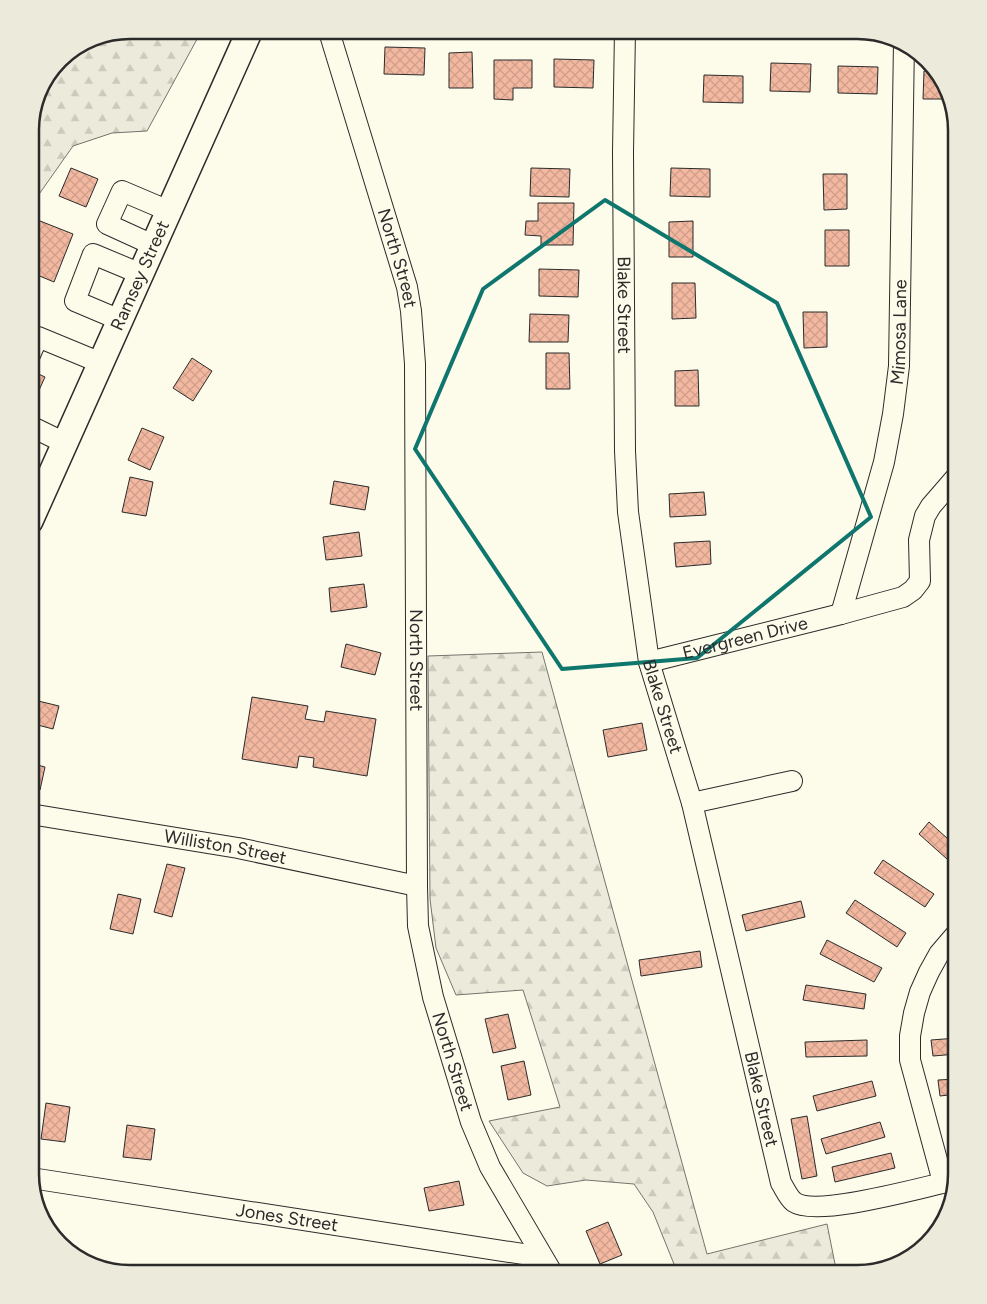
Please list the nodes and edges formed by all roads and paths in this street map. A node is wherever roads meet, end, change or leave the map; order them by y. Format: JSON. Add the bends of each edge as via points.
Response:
{"nodes":[{"id":1,"x":246,"y":39,"type":"edge"},
{"id":2,"x":331,"y":39,"type":"edge"},
{"id":3,"x":625,"y":39,"type":"edge"},
{"id":4,"x":904,"y":52,"type":"edge"},
{"id":5,"x":169,"y":210,"type":"junction"},
{"id":6,"x":153,"y":245,"type":"junction"},
{"id":7,"x":140,"y":274,"type":"junction"},
{"id":8,"x":120,"y":320,"type":"junction"},
{"id":9,"x":39,"y":338,"type":"edge"},
{"id":10,"x":101,"y":363,"type":"junction"},
{"id":11,"x":39,"y":430,"type":"edge"},
{"id":12,"x":65,"y":443,"type":"junction"},
{"id":13,"x":948,"y":486,"type":"edge"},
{"id":14,"x":39,"y":501,"type":"edge"},
{"id":15,"x":841,"y":614,"type":"junction"},
{"id":16,"x":649,"y":662,"type":"junction"},
{"id":17,"x":792,"y":781,"type":"dead end"},
{"id":18,"x":692,"y":803,"type":"junction"},
{"id":19,"x":39,"y":815,"type":"edge"},
{"id":20,"x":417,"y":886,"type":"junction"},
{"id":21,"x":948,"y":944,"type":"edge"},
{"id":22,"x":948,"y":1177,"type":"edge"},
{"id":23,"x":39,"y":1179,"type":"edge"},
{"id":24,"x":947,"y":1181,"type":"edge"},
{"id":25,"x":542,"y":1257,"type":"junction"},
{"id":26,"x":547,"y":1265,"type":"edge"}],
"edges":[{"from":1,"to":5,"type":"main road","name":"Ramsey Street"},
{"from":2,"to":20,"type":"street","name":"North Street","via":[[407,287],[411,311],[415,364]]},
{"from":3,"to":16,"type":"street","name":"Blake Street","via":[[625,451],[628,512]]},
{"from":4,"to":15,"type":"street","name":"Mimosa Lane","via":[[899,366],[884,462]]},
{"from":5,"to":6,"type":"main road","name":"Ramsey Street"},
{"from":5,"to":6,"type":"street","via":[[122,191],[110,216],[107,224]]},
{"from":6,"to":7,"type":"main road","name":"Ramsey Street"},
{"from":7,"to":8,"type":"main road","name":"Ramsey Street"},
{"from":7,"to":8,"type":"street","via":[[94,254],[75,300]]},
{"from":8,"to":10,"type":"main road","name":"Ramsey Street"},
{"from":9,"to":10,"type":"street"},
{"from":10,"to":12,"type":"main road","name":"Ramsey Street"},
{"from":11,"to":12,"type":"street"},
{"from":12,"to":14,"type":"main road","name":"Ramsey Street"},
{"from":13,"to":15,"type":"street","name":"Evergreen Drive","via":[[925,516],[919,540],[920,580],[913,590],[903,596]]},
{"from":15,"to":16,"type":"street","name":"Evergreen Drive"},
{"from":16,"to":18,"type":"street","name":"Blake Street"},
{"from":17,"to":18,"type":"street"},
{"from":18,"to":24,"type":"street","name":"Blake Street","via":[[781,1183],[788,1195],[806,1206],[844,1205]]},
{"from":19,"to":20,"type":"street","name":"Williston Street","via":[[238,848]]},
{"from":20,"to":25,"type":"street","name":"North Street","via":[[418,926],[429,978],[471,1122],[490,1167]]},
{"from":21,"to":22,"type":"street","via":[[939,954],[920,992],[910,1036],[910,1060]]},
{"from":23,"to":25,"type":"street","name":"Jones Street"},
{"from":25,"to":26,"type":"street","name":"North Street"}]}
